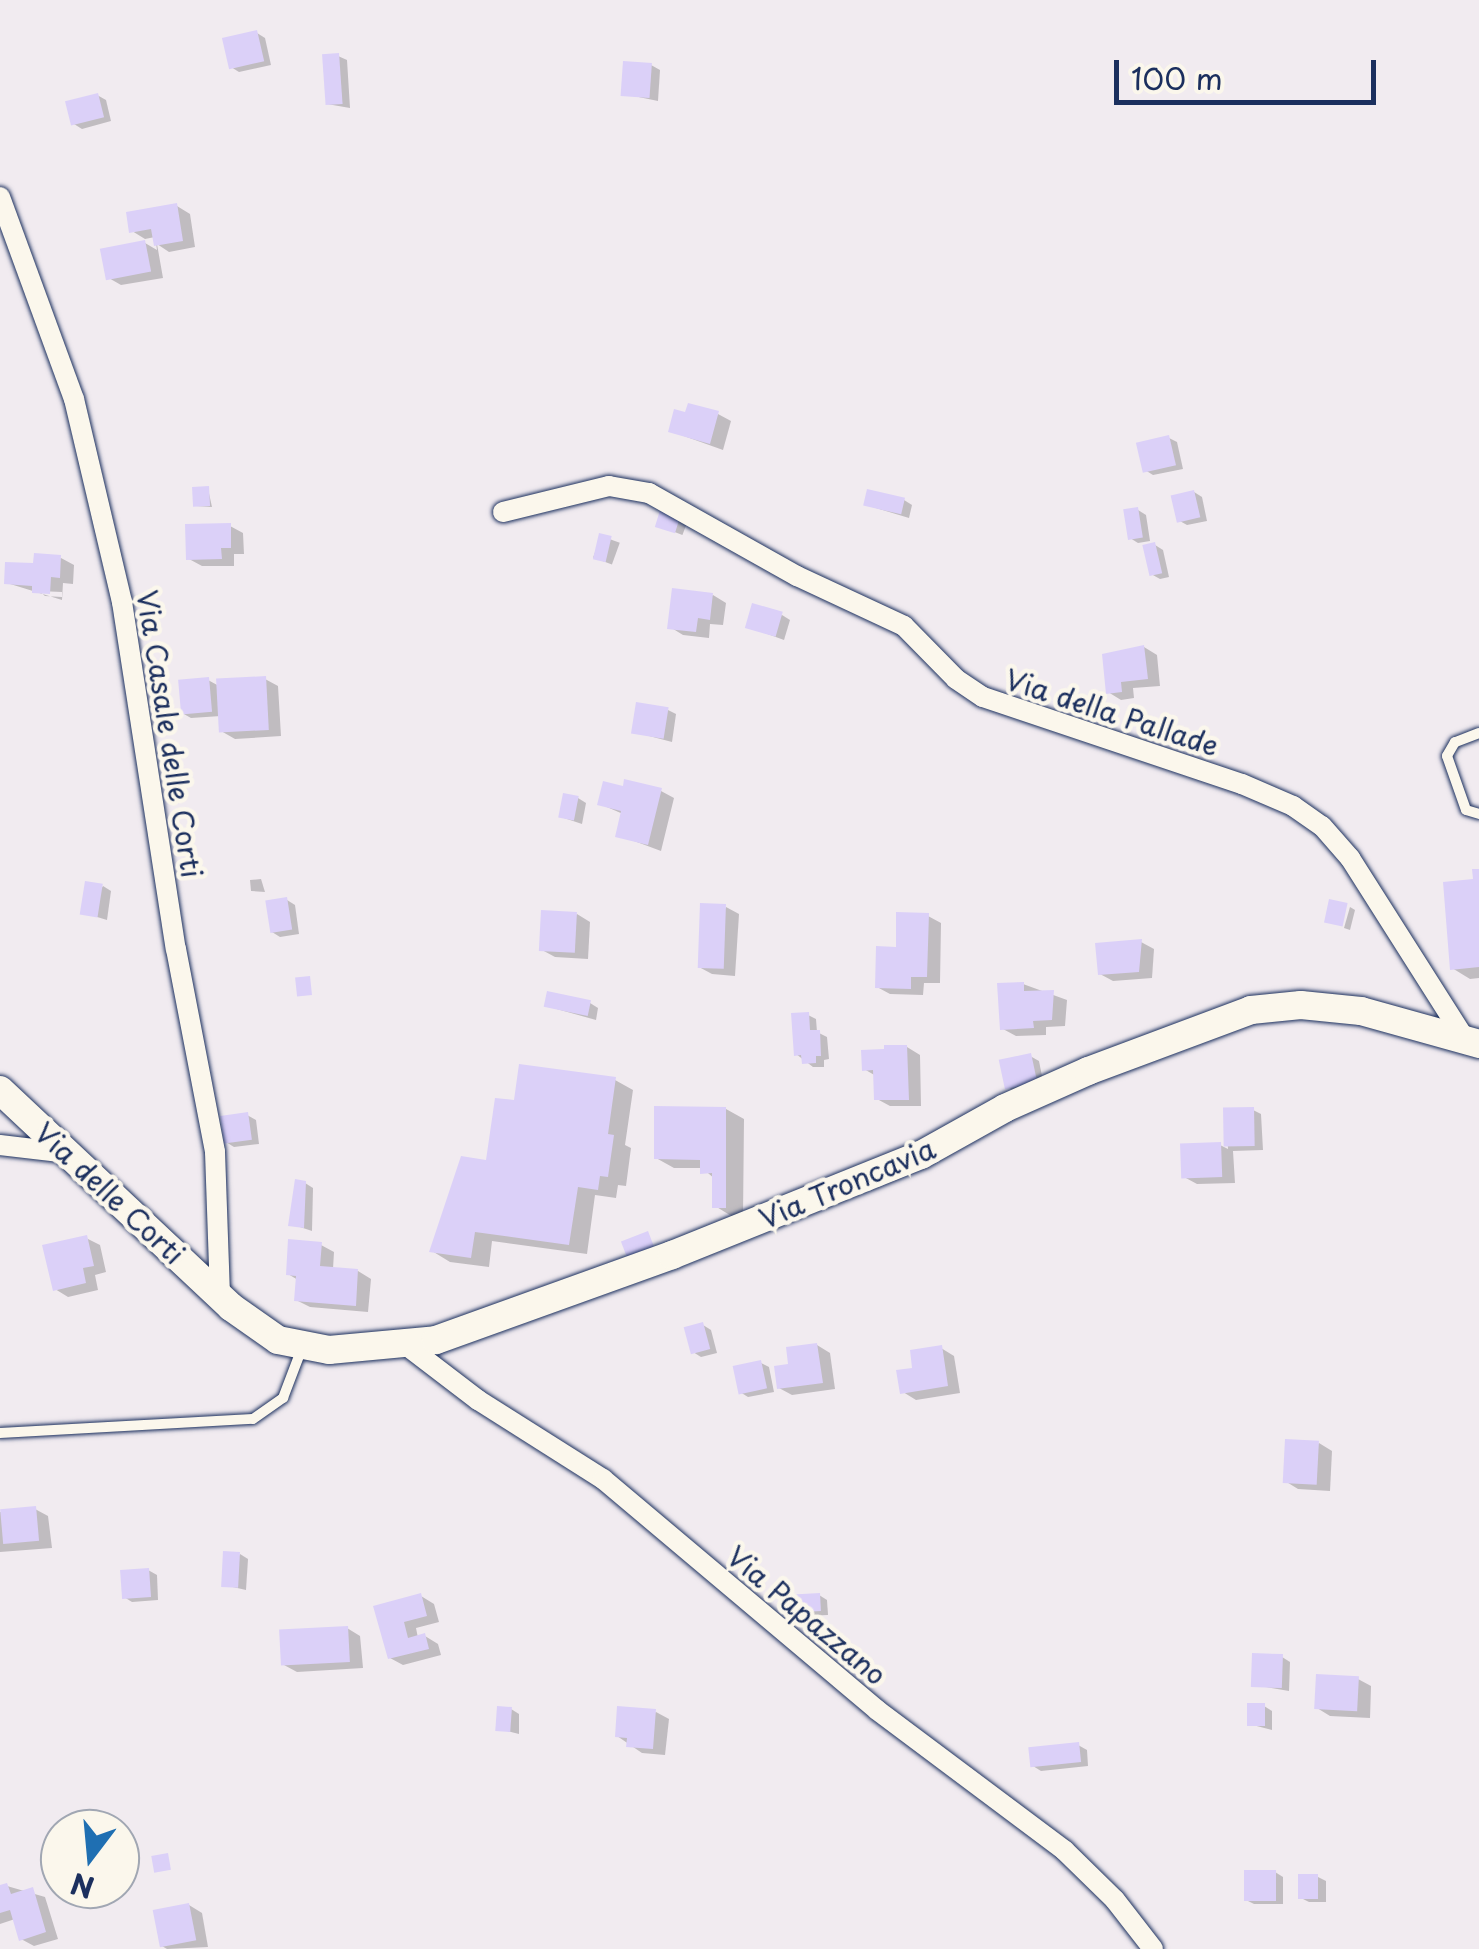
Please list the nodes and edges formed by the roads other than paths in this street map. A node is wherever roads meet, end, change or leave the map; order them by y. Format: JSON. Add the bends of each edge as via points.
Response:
{"nodes":[{"id":1,"x":0,"y":196,"type":"edge"},
{"id":2,"x":502,"y":512,"type":"dead end"},
{"id":3,"x":1479,"y":733,"type":"edge"},
{"id":4,"x":1479,"y":814,"type":"edge"},
{"id":5,"x":1472,"y":1041,"type":"edge"},
{"id":6,"x":0,"y":1090,"type":"edge"},
{"id":7,"x":0,"y":1145,"type":"edge"},
{"id":8,"x":67,"y":1153,"type":"junction"},
{"id":9,"x":220,"y":1294,"type":"junction"},
{"id":10,"x":406,"y":1345,"type":"junction"},
{"id":11,"x":302,"y":1347,"type":"junction"},
{"id":12,"x":0,"y":1433,"type":"edge"},
{"id":13,"x":1154,"y":1949,"type":"edge"}],
"edges":[{"from":1,"to":9,"type":"street","name":"Via Casale delle Corti","via":[[74,399],[112,550],[216,1152]]},
{"from":2,"to":5,"type":"street","name":"Via della Pallade","via":[[604,487],[644,491],[898,622],[983,698],[1293,806],[1350,858]]},
{"from":3,"to":4,"type":"lane","via":[[1456,742],[1447,756],[1464,807]]},
{"from":5,"to":10,"type":"street","name":"Via Troncavia","via":[[1361,1011],[1300,1005],[1250,1010],[1088,1071],[870,1177],[603,1280]]},
{"from":6,"to":8,"type":"street","name":"Via delle Corti"},
{"from":7,"to":8,"type":"street"},
{"from":8,"to":9,"type":"street","name":"Via delle Corti"},
{"from":9,"to":11,"type":"street","name":"Via Troncavia","via":[[278,1340]]},
{"from":10,"to":11,"type":"street","name":"Via Troncavia"},
{"from":10,"to":13,"type":"street","name":"Via Papazzano","via":[[603,1479],[877,1710],[1064,1850]]},
{"from":11,"to":12,"type":"lane","via":[[283,1398],[254,1419]]}]}
